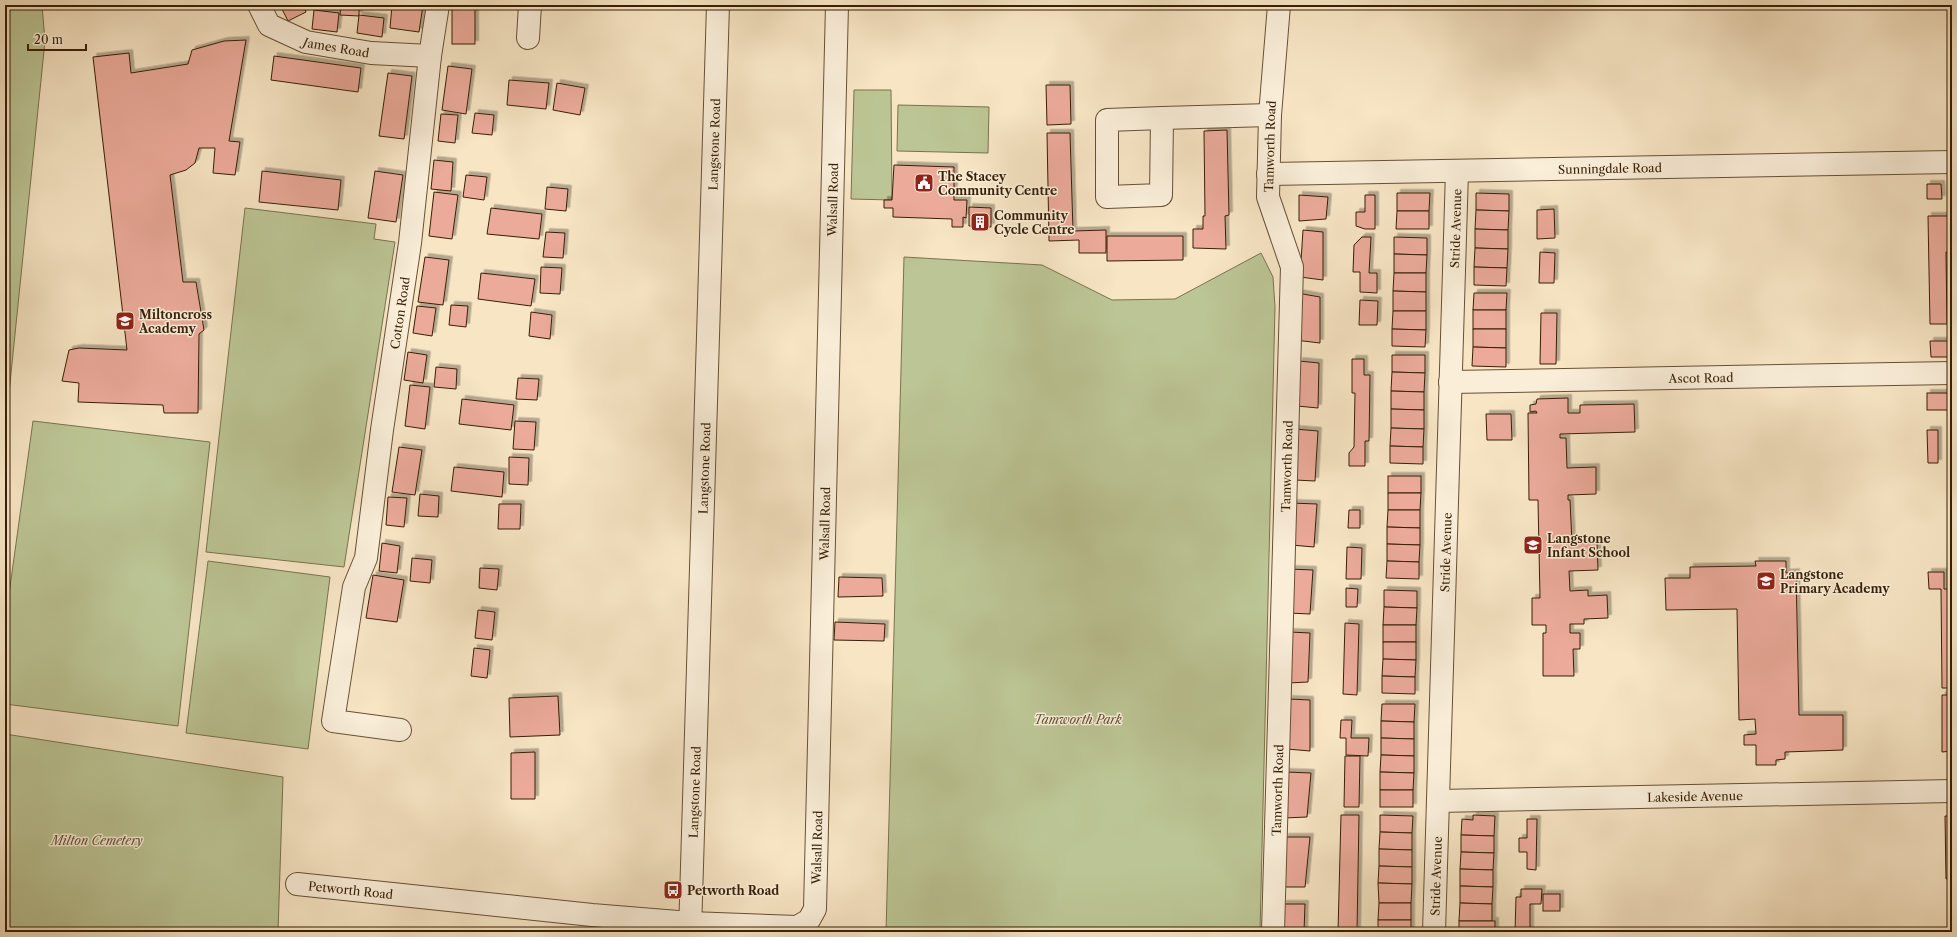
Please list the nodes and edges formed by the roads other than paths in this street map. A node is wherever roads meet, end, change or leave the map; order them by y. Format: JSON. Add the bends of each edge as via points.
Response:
{"nodes":[{"id":1,"x":259,"y":5,"type":"edge"},
{"id":2,"x":438,"y":5,"type":"edge"},
{"id":3,"x":530,"y":5,"type":"edge"},
{"id":4,"x":718,"y":5,"type":"edge"},
{"id":5,"x":837,"y":5,"type":"edge"},
{"id":6,"x":1279,"y":5,"type":"edge"},
{"id":7,"x":528,"y":38,"type":"dead end"},
{"id":8,"x":430,"y":56,"type":"junction"},
{"id":9,"x":1270,"y":115,"type":"junction"},
{"id":10,"x":1162,"y":118,"type":"dead end"},
{"id":11,"x":1952,"y":162,"type":"edge"},
{"id":12,"x":1457,"y":172,"type":"junction"},
{"id":13,"x":1268,"y":174,"type":"junction"},
{"id":14,"x":1952,"y":373,"type":"edge"},
{"id":15,"x":1450,"y":382,"type":"junction"},
{"id":16,"x":400,"y":730,"type":"dead end"},
{"id":17,"x":1952,"y":791,"type":"edge"},
{"id":18,"x":1438,"y":801,"type":"junction"},
{"id":19,"x":297,"y":884,"type":"dead end"},
{"id":20,"x":814,"y":926,"type":"edge"},
{"id":21,"x":690,"y":928,"type":"edge"},
{"id":22,"x":1273,"y":932,"type":"edge"},
{"id":23,"x":1434,"y":932,"type":"edge"}],
"edges":[{"from":1,"to":8,"type":"street","name":"James Road","via":[[269,25],[306,42],[371,52]]},
{"from":2,"to":8,"type":"street","name":"Cotton Road"},
{"from":3,"to":7,"type":"street"},
{"from":4,"to":21,"type":"street","name":"Langstone Road"},
{"from":5,"to":20,"type":"street","name":"Walsall Road"},
{"from":6,"to":9,"type":"street","name":"Tamworth Road"},
{"from":8,"to":16,"type":"street","name":"Cotton Road","via":[[410,243],[366,558],[354,587],[334,721]]},
{"from":9,"to":10,"type":"street"},
{"from":9,"to":13,"type":"street","name":"Tamworth Road"},
{"from":11,"to":12,"type":"street","name":"Sunningdale Road"},
{"from":12,"to":13,"type":"street","name":"Sunningdale Road"},
{"from":12,"to":15,"type":"street","name":"Stride Avenue"},
{"from":13,"to":22,"type":"street","name":"Tamworth Road","via":[[1268,197],[1292,267]]},
{"from":14,"to":15,"type":"street","name":"Ascot Road"},
{"from":15,"to":18,"type":"street","name":"Stride Avenue"},
{"from":17,"to":18,"type":"street","name":"Lakeside Avenue"},
{"from":18,"to":23,"type":"street","name":"Stride Avenue"},
{"from":19,"to":21,"type":"street","name":"Petworth Road"},
{"from":20,"to":21,"type":"street","name":"Walsall Road"}]}
